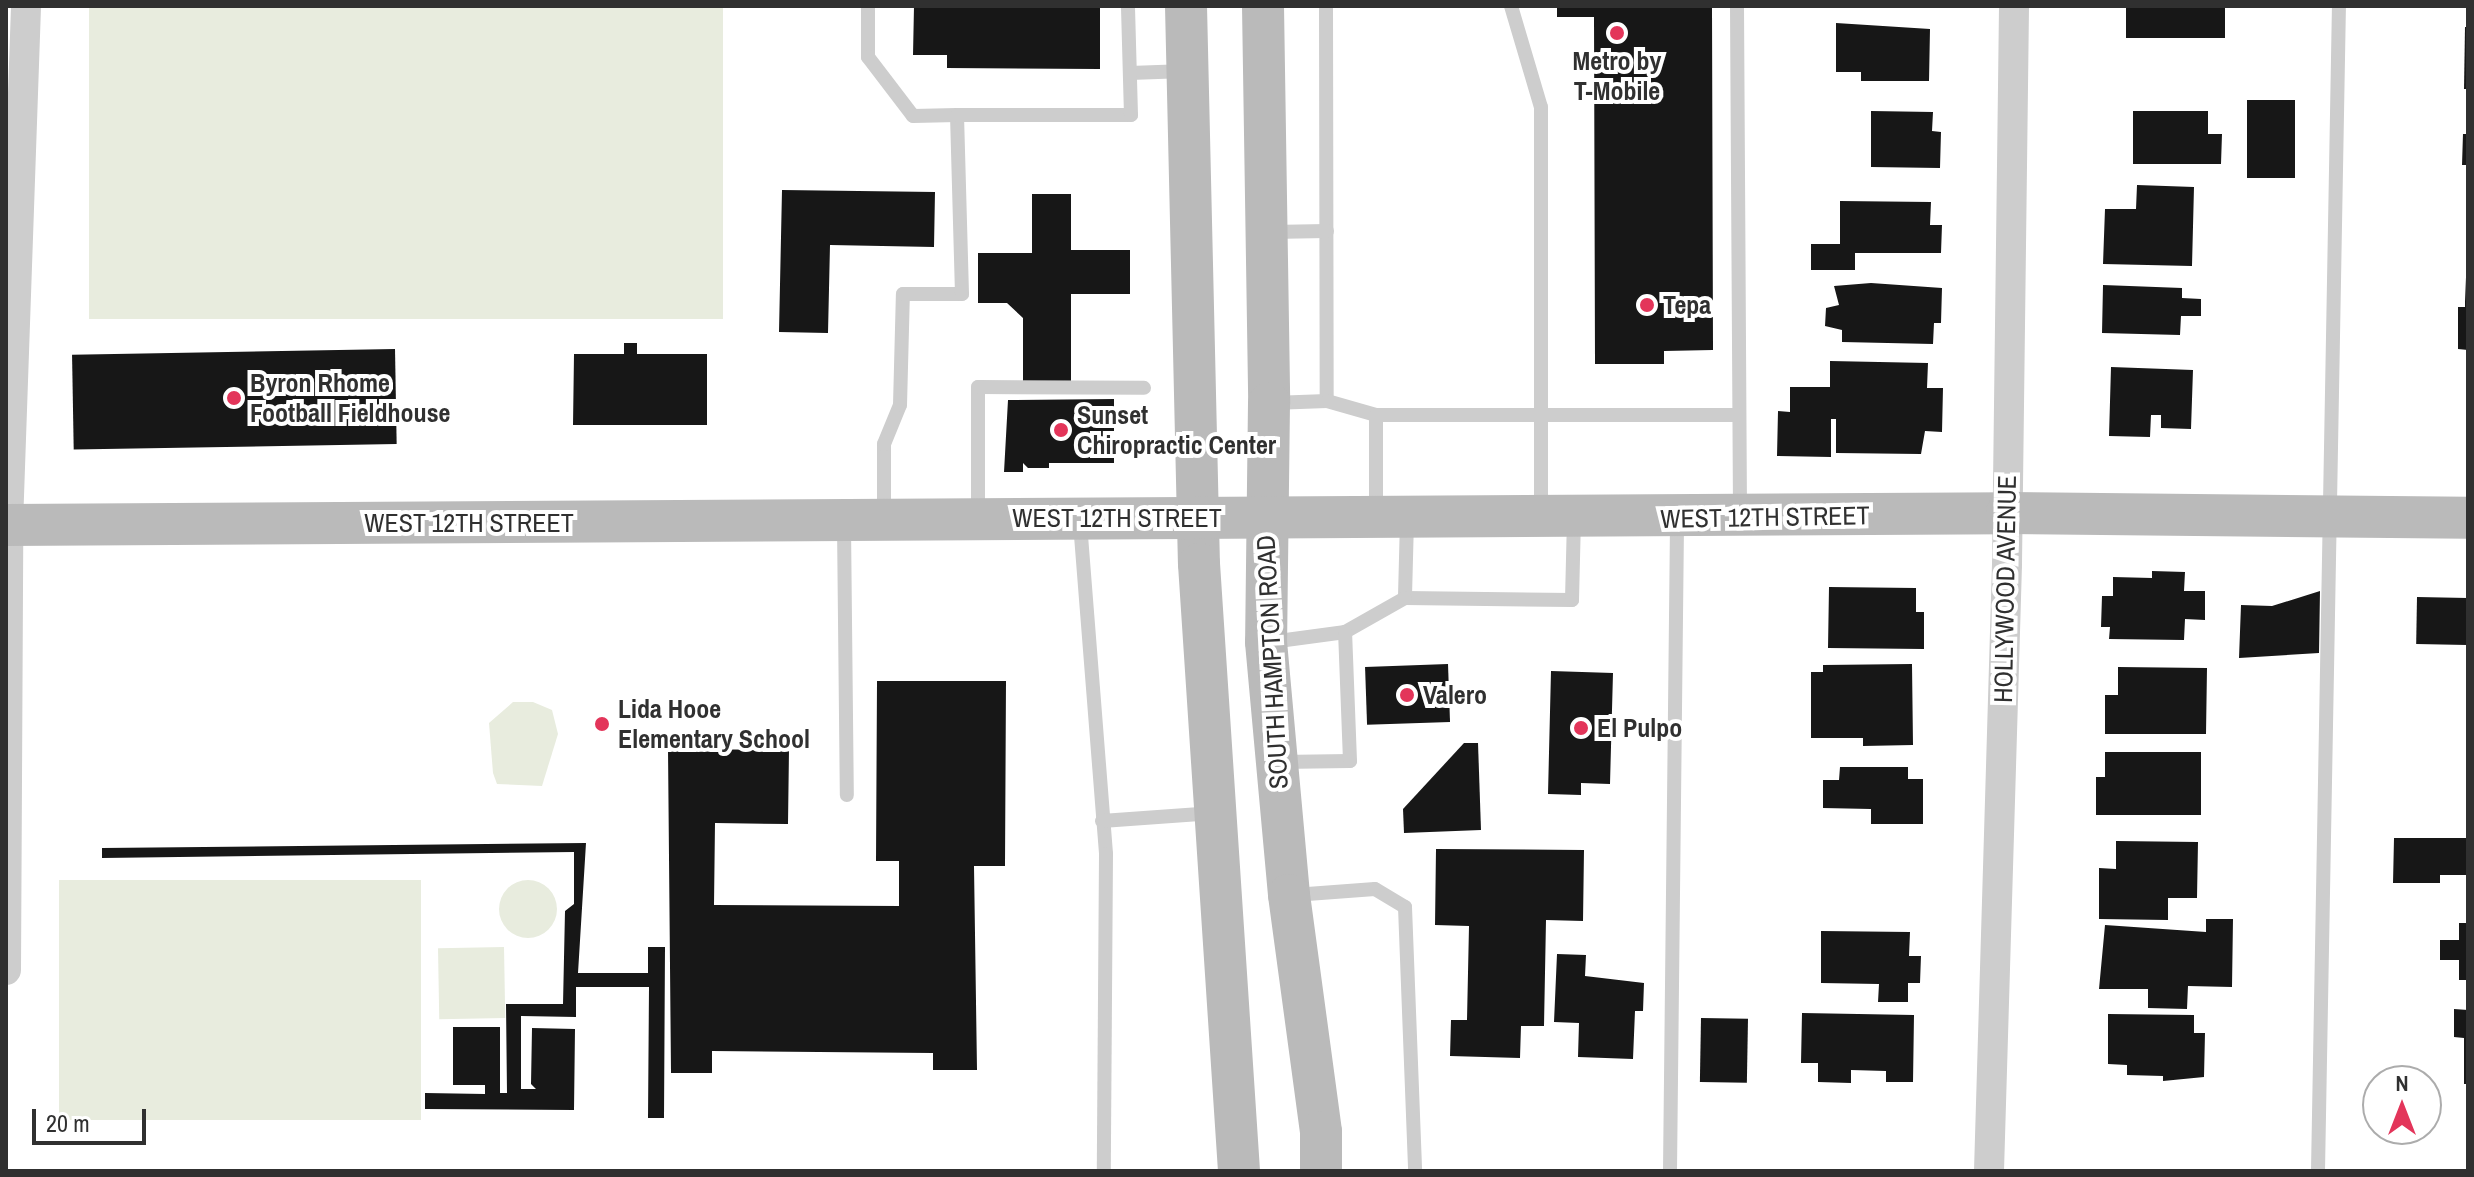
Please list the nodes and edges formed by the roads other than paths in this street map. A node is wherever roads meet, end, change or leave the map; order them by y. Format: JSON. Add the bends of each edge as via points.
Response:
{"nodes":[{"id":1,"x":26,"y":6,"type":"edge"},
{"id":2,"x":868,"y":6,"type":"edge"},
{"id":3,"x":1128,"y":6,"type":"edge"},
{"id":4,"x":1186,"y":6,"type":"edge"},
{"id":5,"x":1263,"y":6,"type":"edge"},
{"id":6,"x":1326,"y":6,"type":"edge"},
{"id":7,"x":1511,"y":6,"type":"edge"},
{"id":8,"x":1737,"y":6,"type":"edge"},
{"id":9,"x":2014,"y":6,"type":"edge"},
{"id":10,"x":2339,"y":6,"type":"edge"},
{"id":11,"x":1186,"y":71,"type":"junction"},
{"id":12,"x":1130,"y":73,"type":"junction"},
{"id":13,"x":957,"y":115,"type":"junction"},
{"id":14,"x":13,"y":220,"type":"edge"},
{"id":15,"x":1327,"y":231,"type":"junction"},
{"id":16,"x":1267,"y":232,"type":"junction"},
{"id":17,"x":1144,"y":388,"type":"dead end"},
{"id":18,"x":1327,"y":401,"type":"junction"},
{"id":19,"x":1269,"y":403,"type":"junction"},
{"id":20,"x":1376,"y":415,"type":"junction"},
{"id":21,"x":1541,"y":415,"type":"junction"},
{"id":22,"x":1738,"y":415,"type":"junction"},
{"id":23,"x":2007,"y":513,"type":"junction"},
{"id":24,"x":1265,"y":517,"type":"junction"},
{"id":25,"x":1392,"y":517,"type":"junction"},
{"id":26,"x":1740,"y":517,"type":"junction"},
{"id":27,"x":2332,"y":517,"type":"junction"},
{"id":28,"x":1199,"y":518,"type":"junction"},
{"id":29,"x":1558,"y":518,"type":"junction"},
{"id":30,"x":2468,"y":518,"type":"edge"},
{"id":31,"x":978,"y":519,"type":"junction"},
{"id":32,"x":1080,"y":519,"type":"junction"},
{"id":33,"x":1677,"y":519,"type":"junction"},
{"id":34,"x":864,"y":520,"type":"junction"},
{"id":35,"x":7,"y":525,"type":"edge"},
{"id":36,"x":1405,"y":598,"type":"junction"},
{"id":37,"x":1345,"y":632,"type":"junction"},
{"id":38,"x":1266,"y":642,"type":"junction"},
{"id":39,"x":1276,"y":762,"type":"junction"},
{"id":40,"x":847,"y":795,"type":"dead end"},
{"id":41,"x":1214,"y":813,"type":"junction"},
{"id":42,"x":1102,"y":821,"type":"junction"},
{"id":43,"x":6,"y":857,"type":"edge"},
{"id":44,"x":1289,"y":895,"type":"junction"},
{"id":45,"x":6,"y":970,"type":"edge"},
{"id":46,"x":1104,"y":1171,"type":"edge"},
{"id":47,"x":1239,"y":1171,"type":"edge"},
{"id":48,"x":1321,"y":1171,"type":"edge"},
{"id":49,"x":1415,"y":1171,"type":"edge"},
{"id":50,"x":1670,"y":1171,"type":"edge"},
{"id":51,"x":1989,"y":1171,"type":"edge"},
{"id":52,"x":2318,"y":1171,"type":"edge"}],
"edges":[{"from":1,"to":14,"type":"street"},
{"from":2,"to":13,"type":"lane","via":[[868,57],[913,116]]},
{"from":3,"to":12,"type":"lane"},
{"from":4,"to":11,"type":"street"},
{"from":5,"to":16,"type":"street","name":"SOUTH HAMPTON ROAD"},
{"from":6,"to":15,"type":"lane"},
{"from":7,"to":21,"type":"lane","via":[[1541,107]]},
{"from":8,"to":22,"type":"lane"},
{"from":9,"to":23,"type":"street","name":"HOLLYWOOD AVENUE"},
{"from":10,"to":27,"type":"lane"},
{"from":11,"to":12,"type":"lane"},
{"from":11,"to":28,"type":"street"},
{"from":12,"to":13,"type":"lane","via":[[1131,115]]},
{"from":13,"to":34,"type":"lane","via":[[962,294],[903,294],[900,405]]},
{"from":14,"to":35,"type":"street"},
{"from":15,"to":16,"type":"lane"},
{"from":15,"to":18,"type":"lane"},
{"from":16,"to":19,"type":"street","name":"SOUTH HAMPTON ROAD"},
{"from":17,"to":31,"type":"lane","via":[[978,387]]},
{"from":18,"to":19,"type":"lane"},
{"from":18,"to":20,"type":"lane"},
{"from":19,"to":24,"type":"street","name":"SOUTH HAMPTON ROAD"},
{"from":20,"to":21,"type":"lane"},
{"from":20,"to":25,"type":"lane"},
{"from":21,"to":22,"type":"lane"},
{"from":21,"to":29,"type":"lane"},
{"from":22,"to":26,"type":"lane"},
{"from":23,"to":26,"type":"street","name":"WEST 12TH STREET"},
{"from":23,"to":27,"type":"street","name":"WEST 12TH STREET"},
{"from":23,"to":51,"type":"street","name":"HOLLYWOOD AVENUE"},
{"from":24,"to":25,"type":"street","name":"WEST 12TH STREET"},
{"from":24,"to":28,"type":"street","name":"WEST 12TH STREET"},
{"from":24,"to":38,"type":"street","name":"SOUTH HAMPTON ROAD"},
{"from":25,"to":29,"type":"street","name":"WEST 12TH STREET"},
{"from":25,"to":36,"type":"lane"},
{"from":26,"to":33,"type":"street","name":"WEST 12TH STREET"},
{"from":27,"to":30,"type":"street","name":"WEST 12TH STREET"},
{"from":27,"to":52,"type":"lane"},
{"from":28,"to":32,"type":"street","name":"WEST 12TH STREET"},
{"from":28,"to":41,"type":"street"},
{"from":29,"to":33,"type":"street","name":"WEST 12TH STREET"},
{"from":29,"to":36,"type":"lane","via":[[1572,600]]},
{"from":31,"to":32,"type":"street","name":"WEST 12TH STREET"},
{"from":31,"to":34,"type":"street","name":"WEST 12TH STREET"},
{"from":32,"to":42,"type":"lane"},
{"from":33,"to":50,"type":"lane"},
{"from":34,"to":35,"type":"street","name":"WEST 12TH STREET"},
{"from":34,"to":40,"type":"lane"},
{"from":35,"to":43,"type":"street"},
{"from":36,"to":37,"type":"lane"},
{"from":37,"to":38,"type":"lane"},
{"from":37,"to":39,"type":"lane","via":[[1350,761]]},
{"from":38,"to":39,"type":"street","name":"SOUTH HAMPTON ROAD"},
{"from":39,"to":44,"type":"street","name":"SOUTH HAMPTON ROAD"},
{"from":41,"to":42,"type":"lane"},
{"from":41,"to":47,"type":"street","via":[[1227,933]]},
{"from":42,"to":46,"type":"lane"},
{"from":43,"to":45,"type":"street"},
{"from":44,"to":48,"type":"street","name":"SOUTH HAMPTON ROAD","via":[[1321,1132]]},
{"from":44,"to":49,"type":"lane","via":[[1375,889],[1405,907]]}]}
